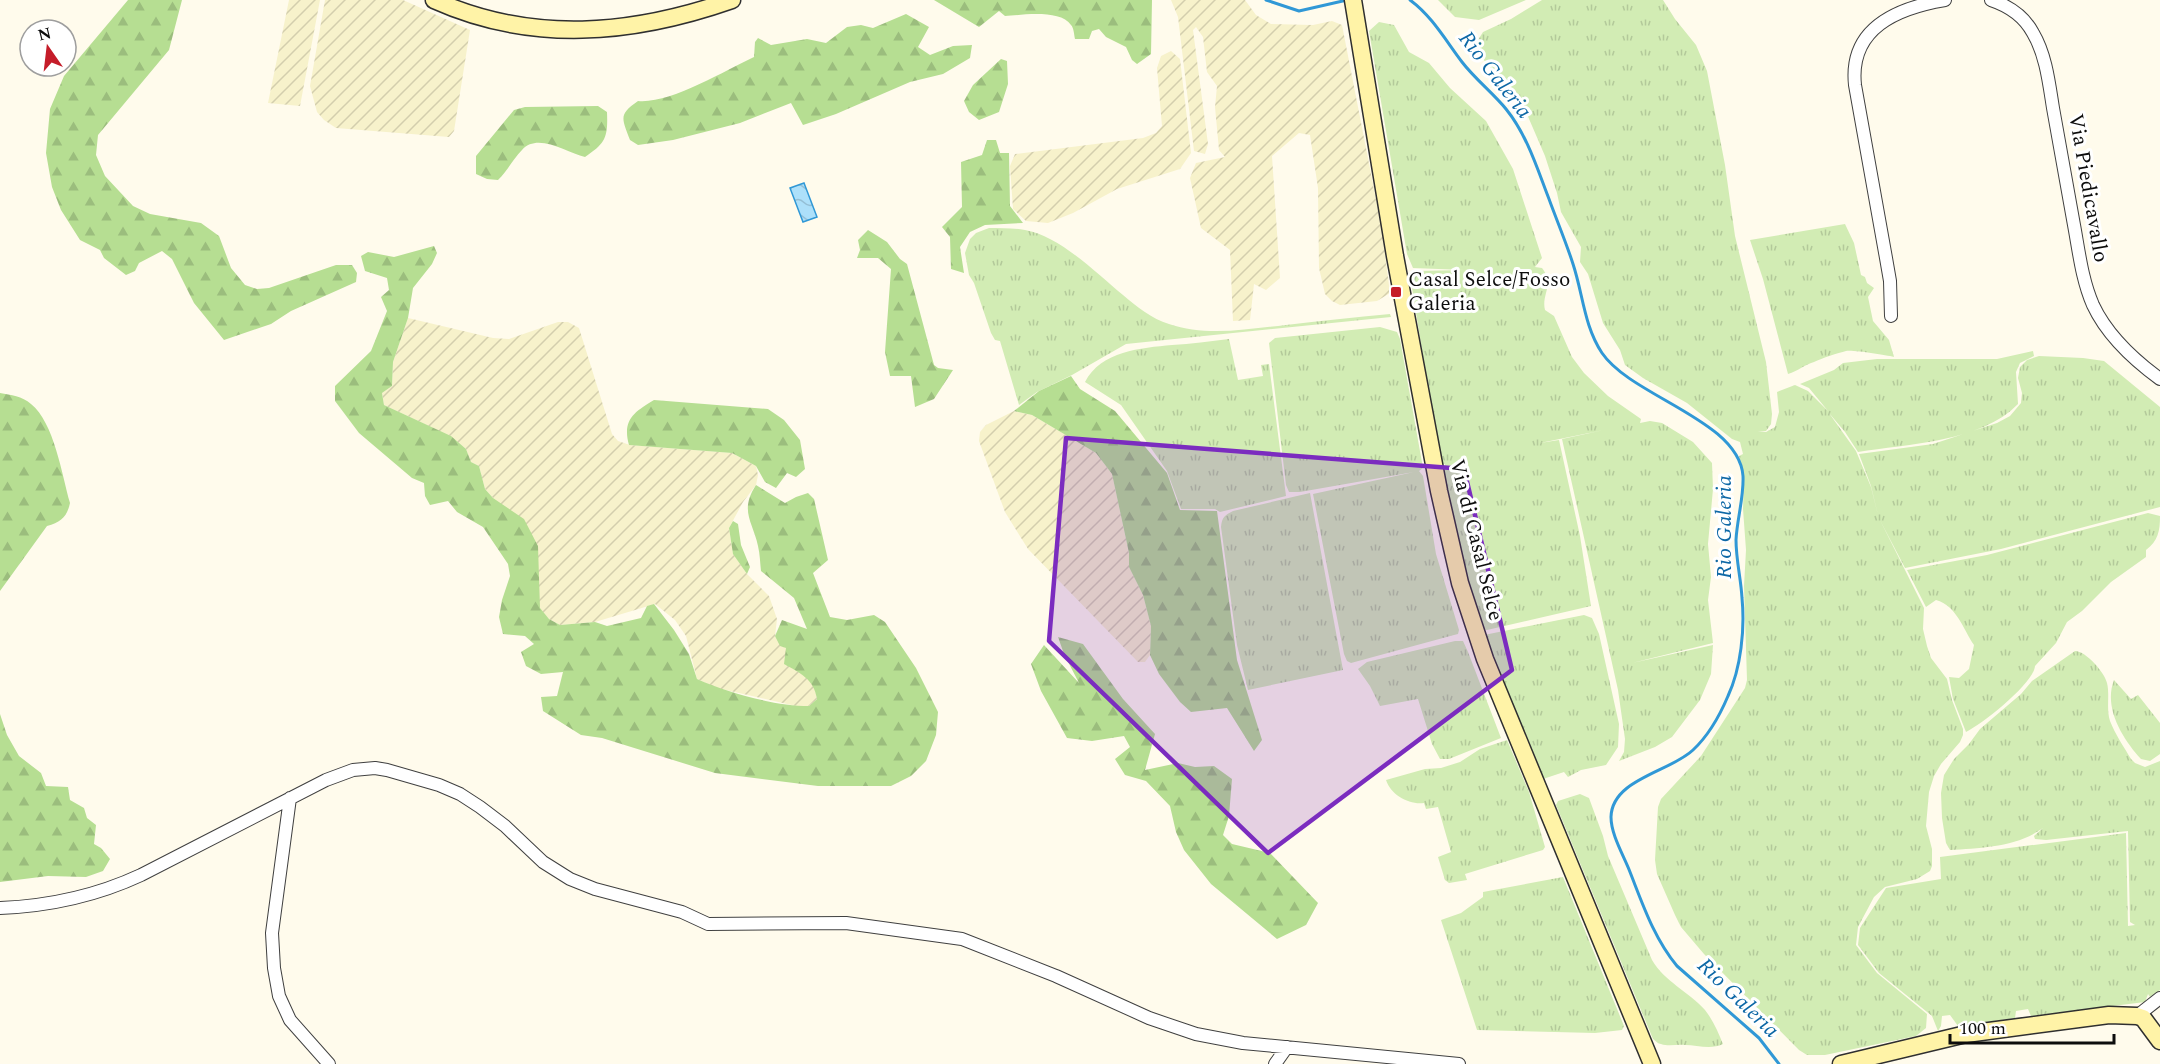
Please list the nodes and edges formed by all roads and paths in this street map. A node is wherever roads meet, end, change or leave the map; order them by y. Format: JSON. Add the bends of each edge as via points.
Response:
{"nodes":[{"id":1,"x":434,"y":0,"type":"edge"},
{"id":2,"x":732,"y":0,"type":"edge"},
{"id":3,"x":1945,"y":0,"type":"edge"},
{"id":4,"x":1991,"y":0,"type":"edge"},
{"id":5,"x":1354,"y":8,"type":"edge"},
{"id":6,"x":1891,"y":316,"type":"dead end"},
{"id":7,"x":2160,"y":379,"type":"edge"},
{"id":8,"x":290,"y":798,"type":"junction"},
{"id":9,"x":0,"y":908,"type":"edge"},
{"id":10,"x":2160,"y":998,"type":"edge"},
{"id":11,"x":2137,"y":1016,"type":"junction"},
{"id":12,"x":2160,"y":1041,"type":"edge"},
{"id":13,"x":1287,"y":1047,"type":"junction"},
{"id":14,"x":329,"y":1064,"type":"edge"},
{"id":15,"x":1275,"y":1064,"type":"edge"},
{"id":16,"x":1459,"y":1064,"type":"edge"},
{"id":17,"x":1652,"y":1064,"type":"edge"},
{"id":18,"x":1841,"y":1064,"type":"edge"}],
"edges":[{"from":1,"to":2,"type":"main road","via":[[485,19],[570,30],[654,23]]},
{"from":3,"to":6,"type":"street","via":[[1907,8],[1881,22],[1864,40],[1855,66],[1855,85],[1890,281]]},
{"from":4,"to":7,"type":"street","name":"Via Piedicavallo","via":[[2021,16],[2039,45],[2050,86],[2080,260],[2093,305],[2110,334]]},
{"from":5,"to":17,"type":"main road","name":"Via di Casal Selce","via":[[1398,273],[1460,583],[1485,659]]},
{"from":8,"to":9,"type":"street","via":[[112,888],[62,902]]},
{"from":8,"to":13,"type":"street","via":[[346,772],[387,770],[460,794],[505,826],[543,862],[595,889],[713,924],[846,923],[962,939],[1166,1025],[1218,1039]]},
{"from":8,"to":14,"type":"street","via":[[272,933],[274,968],[279,996],[290,1020]]},
{"from":10,"to":11,"type":"street"},
{"from":11,"to":12,"type":"main road","via":[[2147,1021]]},
{"from":11,"to":18,"type":"main road","via":[[2092,1016],[1966,1034]]},
{"from":13,"to":15,"type":"street"},
{"from":13,"to":16,"type":"street"}]}
